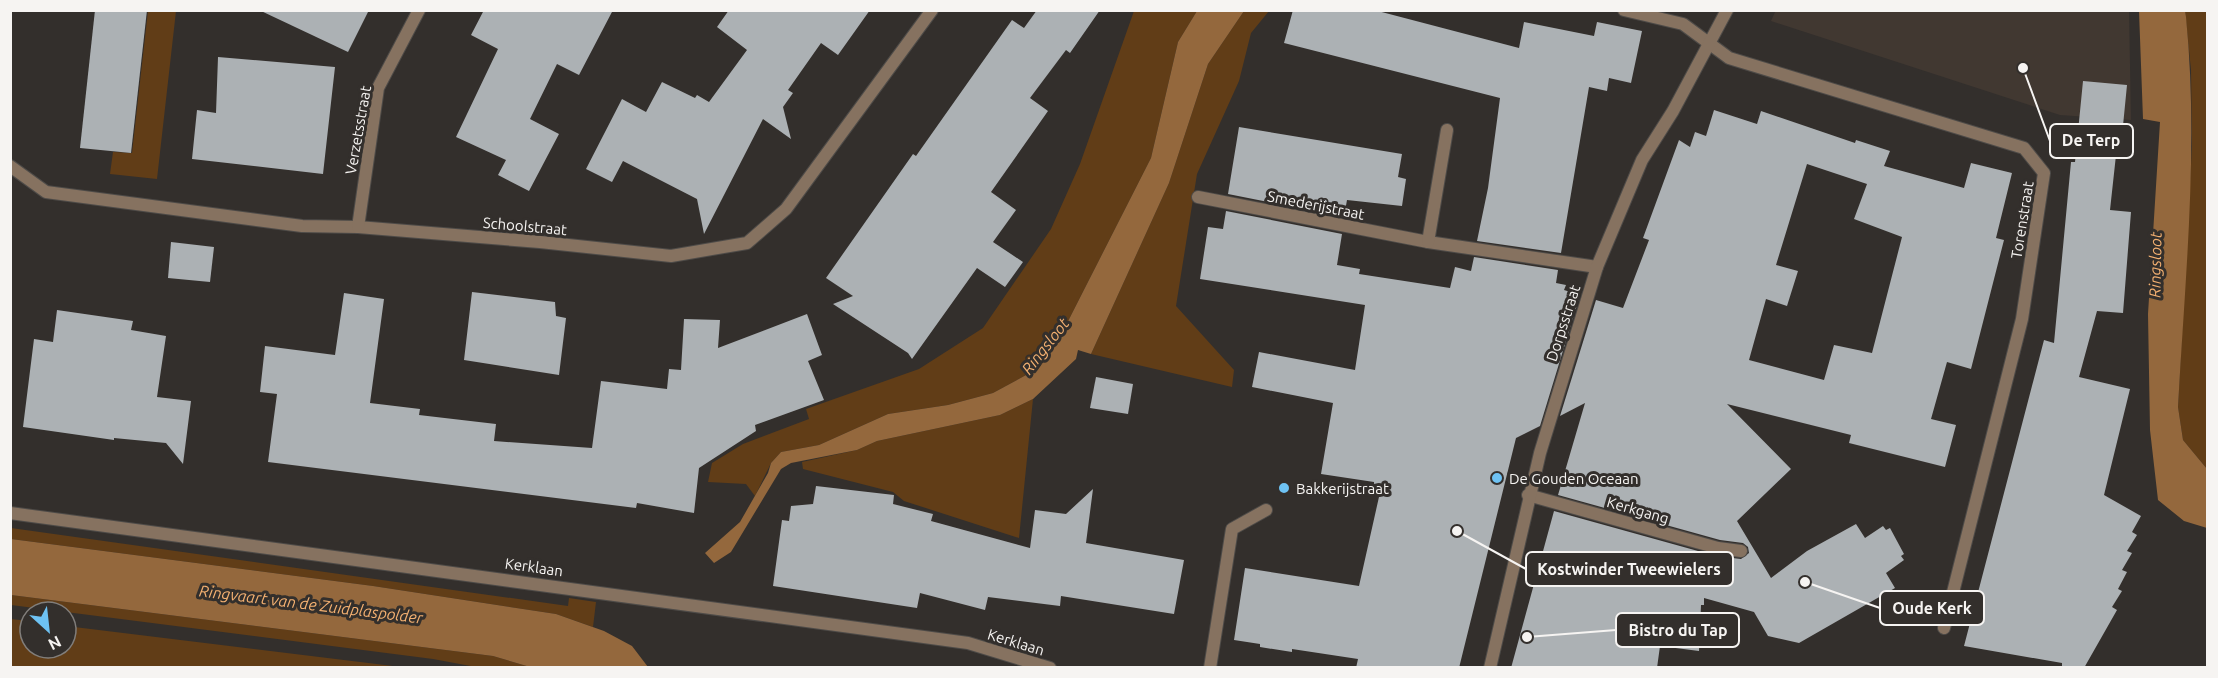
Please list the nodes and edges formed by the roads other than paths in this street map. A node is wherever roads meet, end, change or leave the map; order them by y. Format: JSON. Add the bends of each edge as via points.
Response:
{"nodes":[{"id":1,"x":419,"y":10,"type":"edge"},
{"id":2,"x":932,"y":10,"type":"edge"},
{"id":3,"x":1624,"y":10,"type":"edge"},
{"id":4,"x":1727,"y":10,"type":"edge"},
{"id":5,"x":1708,"y":43,"type":"junction"},
{"id":6,"x":1447,"y":130,"type":"dead end"},
{"id":7,"x":10,"y":166,"type":"edge"},
{"id":8,"x":1198,"y":197,"type":"dead end"},
{"id":9,"x":358,"y":227,"type":"junction"},
{"id":10,"x":1428,"y":242,"type":"junction"},
{"id":11,"x":1597,"y":267,"type":"junction"},
{"id":12,"x":1528,"y":495,"type":"junction"},
{"id":13,"x":1266,"y":510,"type":"dead end"},
{"id":14,"x":10,"y":513,"type":"edge"},
{"id":15,"x":1741,"y":551,"type":"dead end"},
{"id":16,"x":1944,"y":628,"type":"dead end"},
{"id":17,"x":1050,"y":668,"type":"edge"},
{"id":18,"x":1210,"y":668,"type":"edge"},
{"id":19,"x":1490,"y":668,"type":"edge"}],
"edges":[{"from":1,"to":9,"type":"street","name":"Verzetsstraat","via":[[378,88]]},
{"from":2,"to":9,"type":"street","name":"Schoolstraat","via":[[786,209],[747,243],[671,256]]},
{"from":3,"to":5,"type":"street","name":"Torenstraat","via":[[1683,24]]},
{"from":4,"to":5,"type":"street","name":"Dorpsstraat"},
{"from":5,"to":11,"type":"street","name":"Dorpsstraat","via":[[1642,160]]},
{"from":5,"to":16,"type":"street","name":"Torenstraat","via":[[1729,58],[2024,148],[2044,173],[2022,319]]},
{"from":6,"to":10,"type":"street"},
{"from":7,"to":9,"type":"street","name":"Schoolstraat","via":[[46,192],[302,226]]},
{"from":8,"to":10,"type":"street","name":"Smederijstraat"},
{"from":10,"to":11,"type":"street","name":"Smederijstraat"},
{"from":11,"to":12,"type":"street","name":"Dorpsstraat"},
{"from":12,"to":15,"type":"street","name":"Kerkgang"},
{"from":12,"to":19,"type":"street","name":"Dorpsstraat"},
{"from":13,"to":18,"type":"street","via":[[1232,529]]},
{"from":14,"to":17,"type":"street","name":"Kerklaan","via":[[968,643]]}]}
